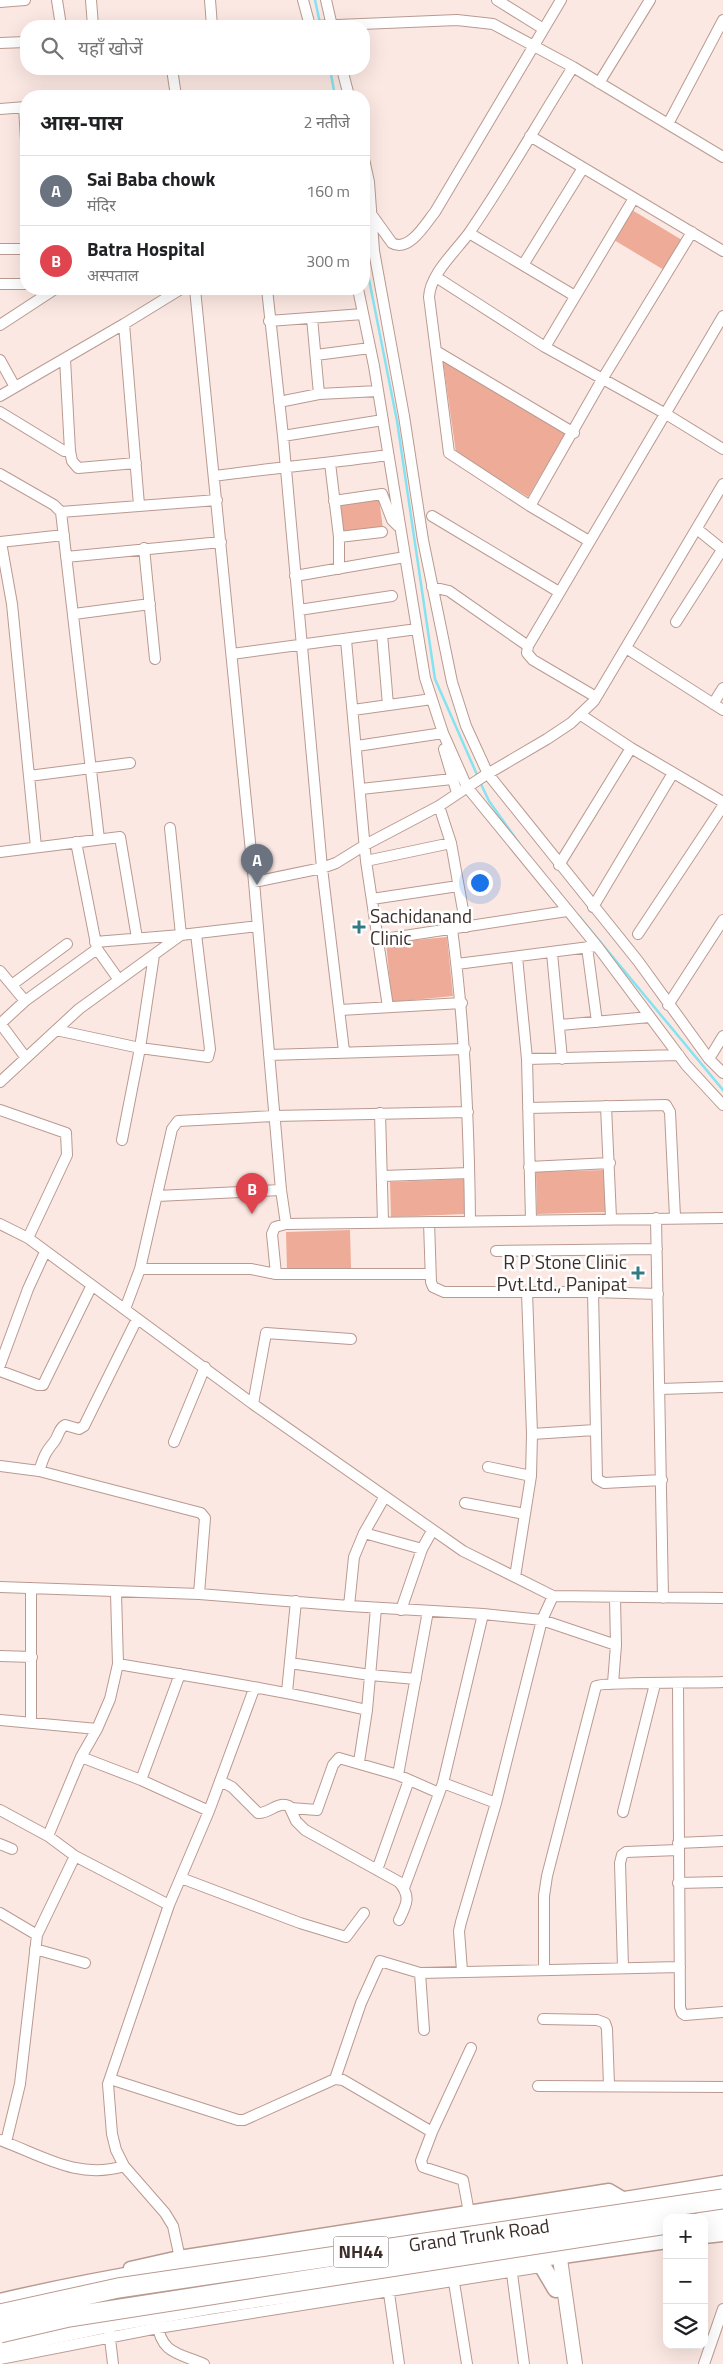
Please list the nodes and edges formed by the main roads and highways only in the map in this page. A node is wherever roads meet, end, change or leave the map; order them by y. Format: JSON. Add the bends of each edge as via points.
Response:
{"nodes":[{"id":1,"x":723,"y":2184,"type":"edge"},
{"id":2,"x":723,"y":2199,"type":"edge"},
{"id":3,"x":553,"y":2212,"type":"junction"},
{"id":4,"x":723,"y":2216,"type":"edge"},
{"id":5,"x":708,"y":2218,"type":"edge"},
{"id":6,"x":663,"y":2225,"type":"edge"},
{"id":7,"x":723,"y":2233,"type":"edge"},
{"id":8,"x":708,"y":2235,"type":"edge"},
{"id":9,"x":663,"y":2241,"type":"edge"},
{"id":10,"x":545,"y":2259,"type":"junction"},
{"id":11,"x":556,"y":2289,"type":"joint"},
{"id":12,"x":40,"y":2293,"type":"junction"},
{"id":13,"x":0,"y":2302,"type":"edge"},
{"id":14,"x":0,"y":2314,"type":"edge"},
{"id":15,"x":48,"y":2337,"type":"junction"},
{"id":16,"x":8,"y":2345,"type":"edge"},
{"id":17,"x":567,"y":2364,"type":"edge"},
{"id":18,"x":575,"y":2364,"type":"edge"}],
"edges":[{"from":1,"to":3,"type":"highway"},
{"from":2,"to":14,"type":"highway","name":"Grand Trunk Road","number":"NH44","bridge":true,"via":[[118,2288]]},
{"from":3,"to":10,"type":"main road"},
{"from":3,"to":12,"type":"highway","via":[[470,2217],[181,2262]]},
{"from":4,"to":5,"type":"highway"},
{"from":6,"to":16,"type":"highway","name":"Grand Trunk Road","number":"NH44","bridge":true,"via":[[69,2317]]},
{"from":7,"to":8,"type":"highway"},
{"from":9,"to":10,"type":"highway"},
{"from":10,"to":11,"type":"highway"},
{"from":10,"to":15,"type":"highway","via":[[511,2268],[389,2287],[209,2306],[157,2322]]},
{"from":10,"to":18,"type":"main road"},
{"from":11,"to":17,"type":"main road"},
{"from":12,"to":13,"type":"highway"},
{"from":12,"to":15,"type":"highway"},
{"from":15,"to":16,"type":"highway"}]}
